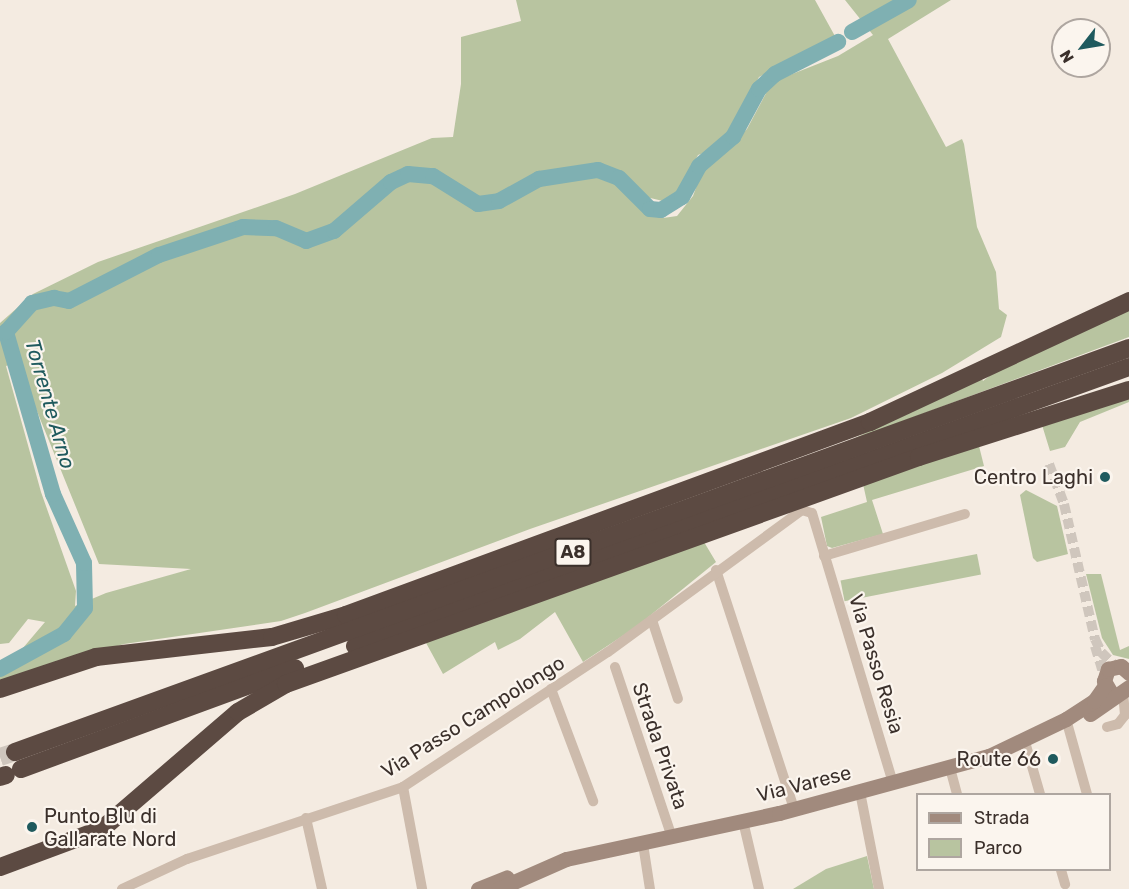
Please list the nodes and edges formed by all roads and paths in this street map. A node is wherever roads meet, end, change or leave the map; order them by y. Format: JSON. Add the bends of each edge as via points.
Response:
{"nodes":[{"id":1,"x":1129,"y":301,"type":"edge"},
{"id":2,"x":1129,"y":348,"type":"edge"},
{"id":3,"x":1129,"y":367,"type":"edge"},
{"id":4,"x":1129,"y":390,"type":"edge"},
{"id":5,"x":807,"y":509,"type":"joint"},
{"id":6,"x":965,"y":514,"type":"dead end"},
{"id":7,"x":824,"y":556,"type":"junction"},
{"id":8,"x":716,"y":570,"type":"junction"},
{"id":9,"x":652,"y":620,"type":"junction"},
{"id":10,"x":615,"y":667,"type":"dead end"},
{"id":11,"x":1128,"y":669,"type":"edge"},
{"id":12,"x":1105,"y":685,"type":"junction"},
{"id":13,"x":0,"y":689,"type":"edge"},
{"id":14,"x":551,"y":690,"type":"junction"},
{"id":15,"x":1123,"y":691,"type":"edge"},
{"id":16,"x":678,"y":699,"type":"dead end"},
{"id":17,"x":1066,"y":719,"type":"junction"},
{"id":18,"x":1107,"y":727,"type":"dead end"},
{"id":19,"x":1025,"y":742,"type":"junction"},
{"id":20,"x":10,"y":768,"type":"edge"},
{"id":21,"x":950,"y":768,"type":"junction"},
{"id":22,"x":892,"y":783,"type":"junction"},
{"id":23,"x":403,"y":787,"type":"junction"},
{"id":24,"x":860,"y":792,"type":"junction"},
{"id":25,"x":956,"y":793,"type":"edge"},
{"id":26,"x":1039,"y":793,"type":"edge"},
{"id":27,"x":1086,"y":793,"type":"edge"},
{"id":28,"x":593,"y":801,"type":"dead end"},
{"id":29,"x":794,"y":809,"type":"junction"},
{"id":30,"x":306,"y":818,"type":"junction"},
{"id":31,"x":743,"y":821,"type":"junction"},
{"id":32,"x":672,"y":837,"type":"junction"},
{"id":33,"x":643,"y":844,"type":"junction"},
{"id":34,"x":0,"y":867,"type":"edge"},
{"id":35,"x":544,"y":867,"type":"junction"},
{"id":36,"x":1061,"y":871,"type":"edge"},
{"id":37,"x":1065,"y":884,"type":"dead end"},
{"id":38,"x":123,"y":889,"type":"edge"},
{"id":39,"x":322,"y":889,"type":"edge"},
{"id":40,"x":422,"y":889,"type":"edge"},
{"id":41,"x":478,"y":889,"type":"edge"},
{"id":42,"x":498,"y":889,"type":"edge"},
{"id":43,"x":650,"y":889,"type":"edge"},
{"id":44,"x":759,"y":889,"type":"edge"},
{"id":45,"x":879,"y":889,"type":"edge"}],
"edges":[{"from":1,"to":13,"type":"highway","via":[[870,422],[346,615],[272,637],[96,657]]},
{"from":2,"to":20,"type":"highway","number":"A8"},
{"from":3,"to":20,"type":"highway","number":"A8"},
{"from":4,"to":34,"type":"highway","via":[[919,457],[286,684],[238,712],[102,829]]},
{"from":5,"to":7,"type":"street","name":"Via Passo Resia","via":[[812,513]]},
{"from":5,"to":8,"type":"street","name":"Via Passo Campolongo"},
{"from":6,"to":7,"type":"street"},
{"from":7,"to":22,"type":"street","name":"Via Passo Resia"},
{"from":8,"to":9,"type":"street","name":"Via Passo Campolongo"},
{"from":8,"to":29,"type":"street"},
{"from":9,"to":14,"type":"street","name":"Via Passo Campolongo"},
{"from":9,"to":16,"type":"street"},
{"from":10,"to":32,"type":"street","name":"Strada Privata"},
{"from":11,"to":12,"type":"main road","name":"Via Varese","via":[[1108,669]]},
{"from":12,"to":15,"type":"main road"},
{"from":12,"to":17,"type":"main road","name":"Via Varese","via":[[1094,701]]},
{"from":14,"to":23,"type":"street","name":"Via Passo Campolongo"},
{"from":14,"to":28,"type":"street"},
{"from":15,"to":17,"type":"main road","name":"Via Varese","via":[[1081,719]]},
{"from":15,"to":18,"type":"street","via":[[1125,715],[1118,724]]},
{"from":17,"to":19,"type":"main road","name":"Via Varese"},
{"from":17,"to":27,"type":"street"},
{"from":19,"to":21,"type":"main road","name":"Via Varese"},
{"from":19,"to":26,"type":"street"},
{"from":21,"to":22,"type":"main road","name":"Via Varese"},
{"from":21,"to":25,"type":"street"},
{"from":22,"to":24,"type":"main road","name":"Via Varese"},
{"from":23,"to":30,"type":"street","name":"Via Passo Campolongo"},
{"from":23,"to":40,"type":"street"},
{"from":24,"to":29,"type":"main road","name":"Via Varese"},
{"from":24,"to":45,"type":"street"},
{"from":29,"to":31,"type":"main road","name":"Via Varese"},
{"from":30,"to":38,"type":"street","name":"Via Passo Campolongo","via":[[183,860]]},
{"from":30,"to":39,"type":"street"},
{"from":31,"to":32,"type":"main road","name":"Via Varese"},
{"from":31,"to":44,"type":"street"},
{"from":32,"to":33,"type":"main road","name":"Via Varese"},
{"from":33,"to":35,"type":"main road","name":"Via Varese"},
{"from":33,"to":43,"type":"street"},
{"from":35,"to":41,"type":"main road","name":"Via Varese"},
{"from":35,"to":42,"type":"main road","name":"Via Varese"},
{"from":36,"to":37,"type":"street"}]}
